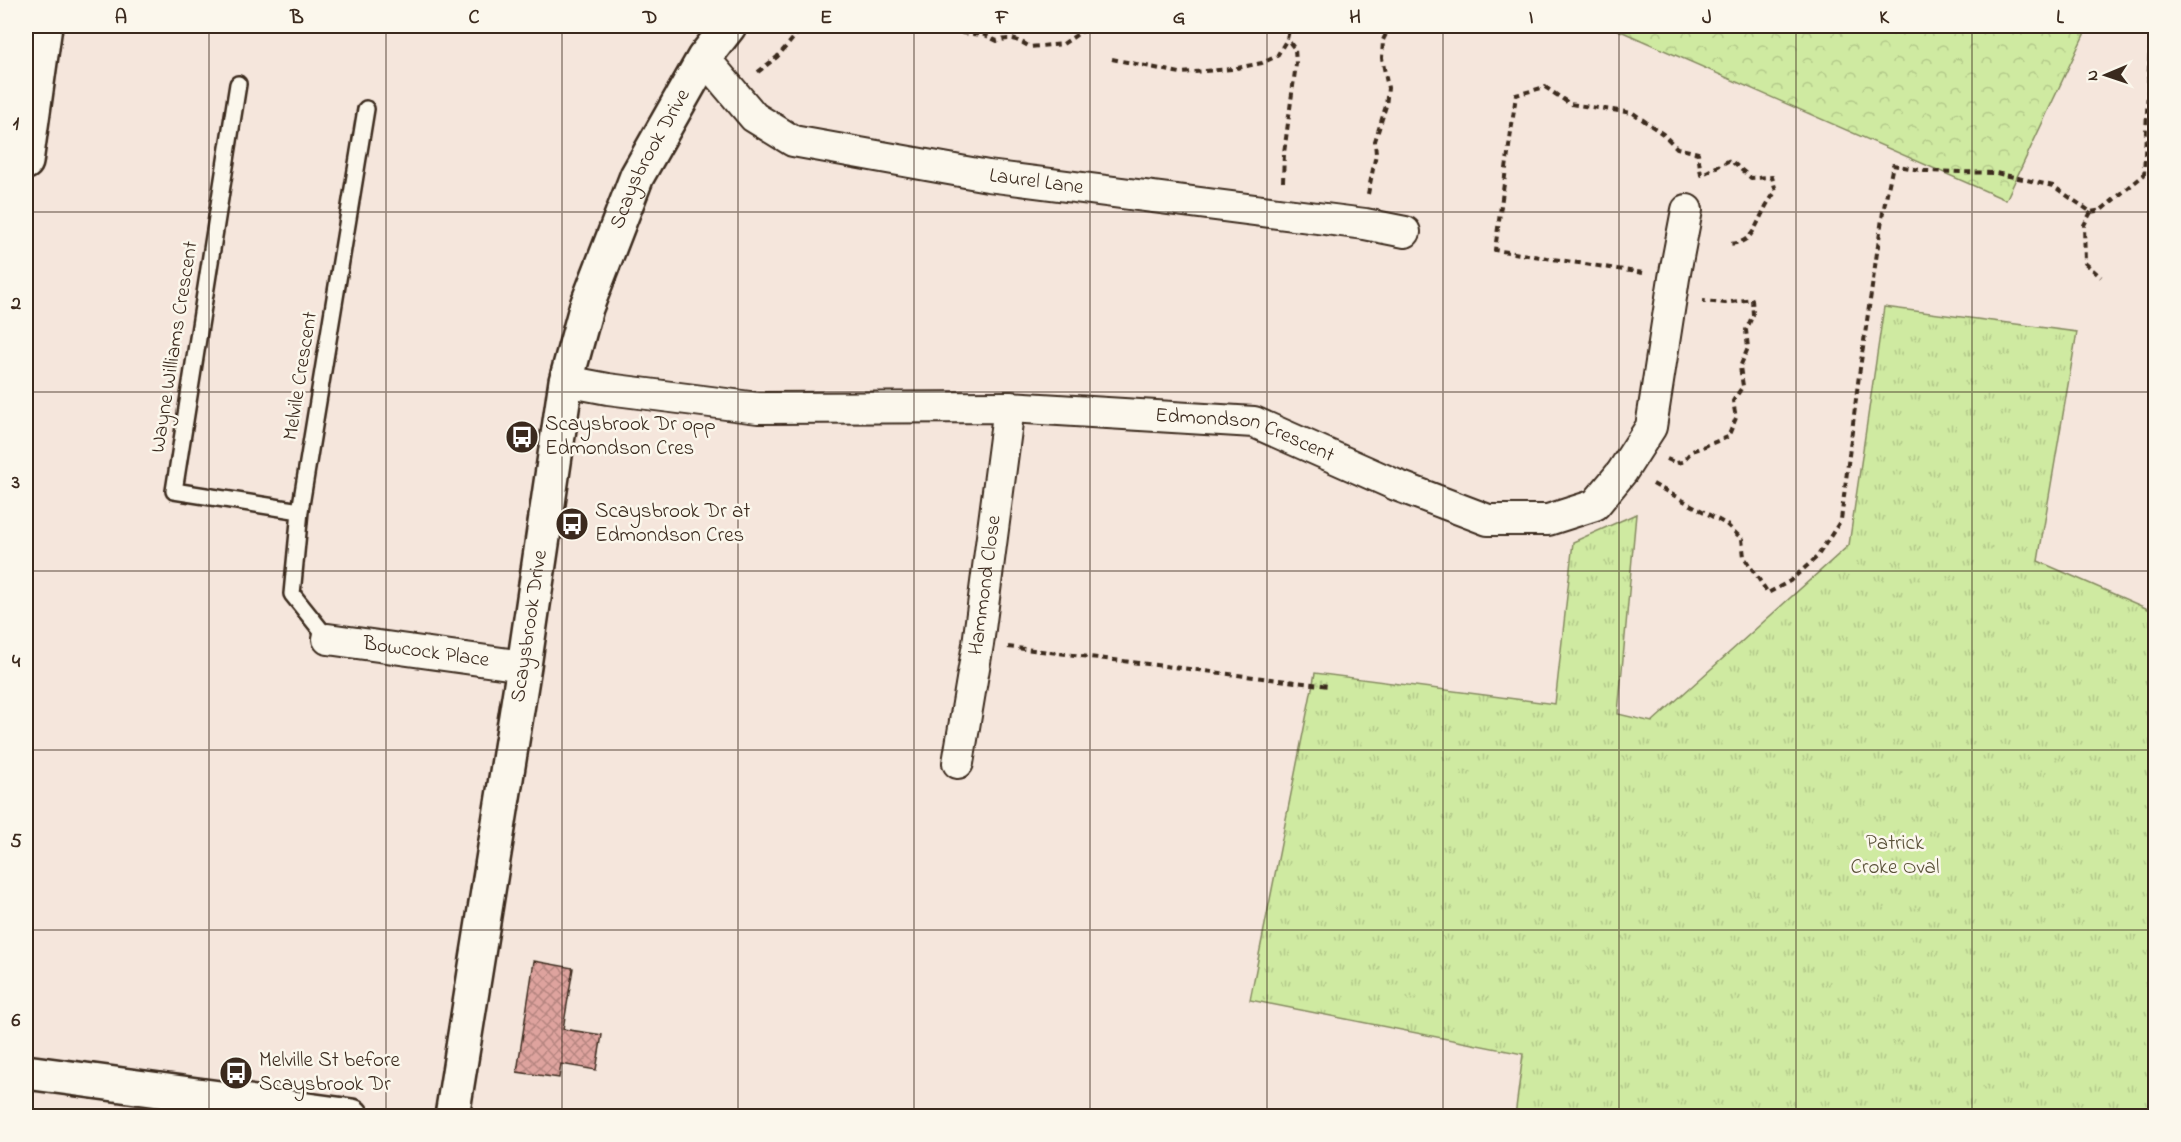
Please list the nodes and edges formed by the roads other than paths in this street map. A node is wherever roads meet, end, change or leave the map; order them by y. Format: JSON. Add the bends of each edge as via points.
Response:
{"nodes":[{"id":1,"x":45,"y":26,"type":"edge"},
{"id":2,"x":729,"y":26,"type":"edge"},
{"id":3,"x":704,"y":58,"type":"junction"},
{"id":4,"x":238,"y":84,"type":"dead end"},
{"id":5,"x":366,"y":109,"type":"dead end"},
{"id":6,"x":26,"y":162,"type":"edge"},
{"id":7,"x":1687,"y":210,"type":"dead end"},
{"id":8,"x":1404,"y":231,"type":"dead end"},
{"id":9,"x":566,"y":381,"type":"junction"},
{"id":10,"x":1009,"y":407,"type":"junction"},
{"id":11,"x":300,"y":511,"type":"junction"},
{"id":12,"x":328,"y":639,"type":"joint"},
{"id":13,"x":524,"y":666,"type":"junction"},
{"id":14,"x":958,"y":763,"type":"dead end"},
{"id":15,"x":26,"y":1072,"type":"edge"},
{"id":16,"x":352,"y":1116,"type":"edge"},
{"id":17,"x":452,"y":1116,"type":"edge"}],
"edges":[{"from":1,"to":6,"type":"street"},
{"from":2,"to":3,"type":"street","name":"Scaysbrook Drive"},
{"from":3,"to":8,"type":"street","name":"Laurel Lane","via":[[754,117],[793,141],[988,176]]},
{"from":3,"to":9,"type":"street","name":"Scaysbrook Drive","via":[[637,176],[586,308]]},
{"from":4,"to":11,"type":"lane","name":"Wayne Williams Crescent","via":[[174,491]]},
{"from":5,"to":11,"type":"lane","name":"Melvile Crescent"},
{"from":7,"to":10,"type":"street","name":"Edmondson Crescent","via":[[1651,427],[1595,505],[1548,520],[1488,520],[1396,485],[1254,422]]},
{"from":9,"to":10,"type":"street","name":"Edmondson Crescent","via":[[758,408]]},
{"from":9,"to":13,"type":"street","name":"Scaysbrook Drive"},
{"from":10,"to":14,"type":"street","name":"Hammond Close"},
{"from":11,"to":12,"type":"lane","name":"Melvile Crescent","via":[[292,594]]},
{"from":12,"to":13,"type":"street","name":"Bowcock Place"},
{"from":13,"to":17,"type":"street","name":"Scaysbrook Drive"},
{"from":15,"to":16,"type":"street"}]}
